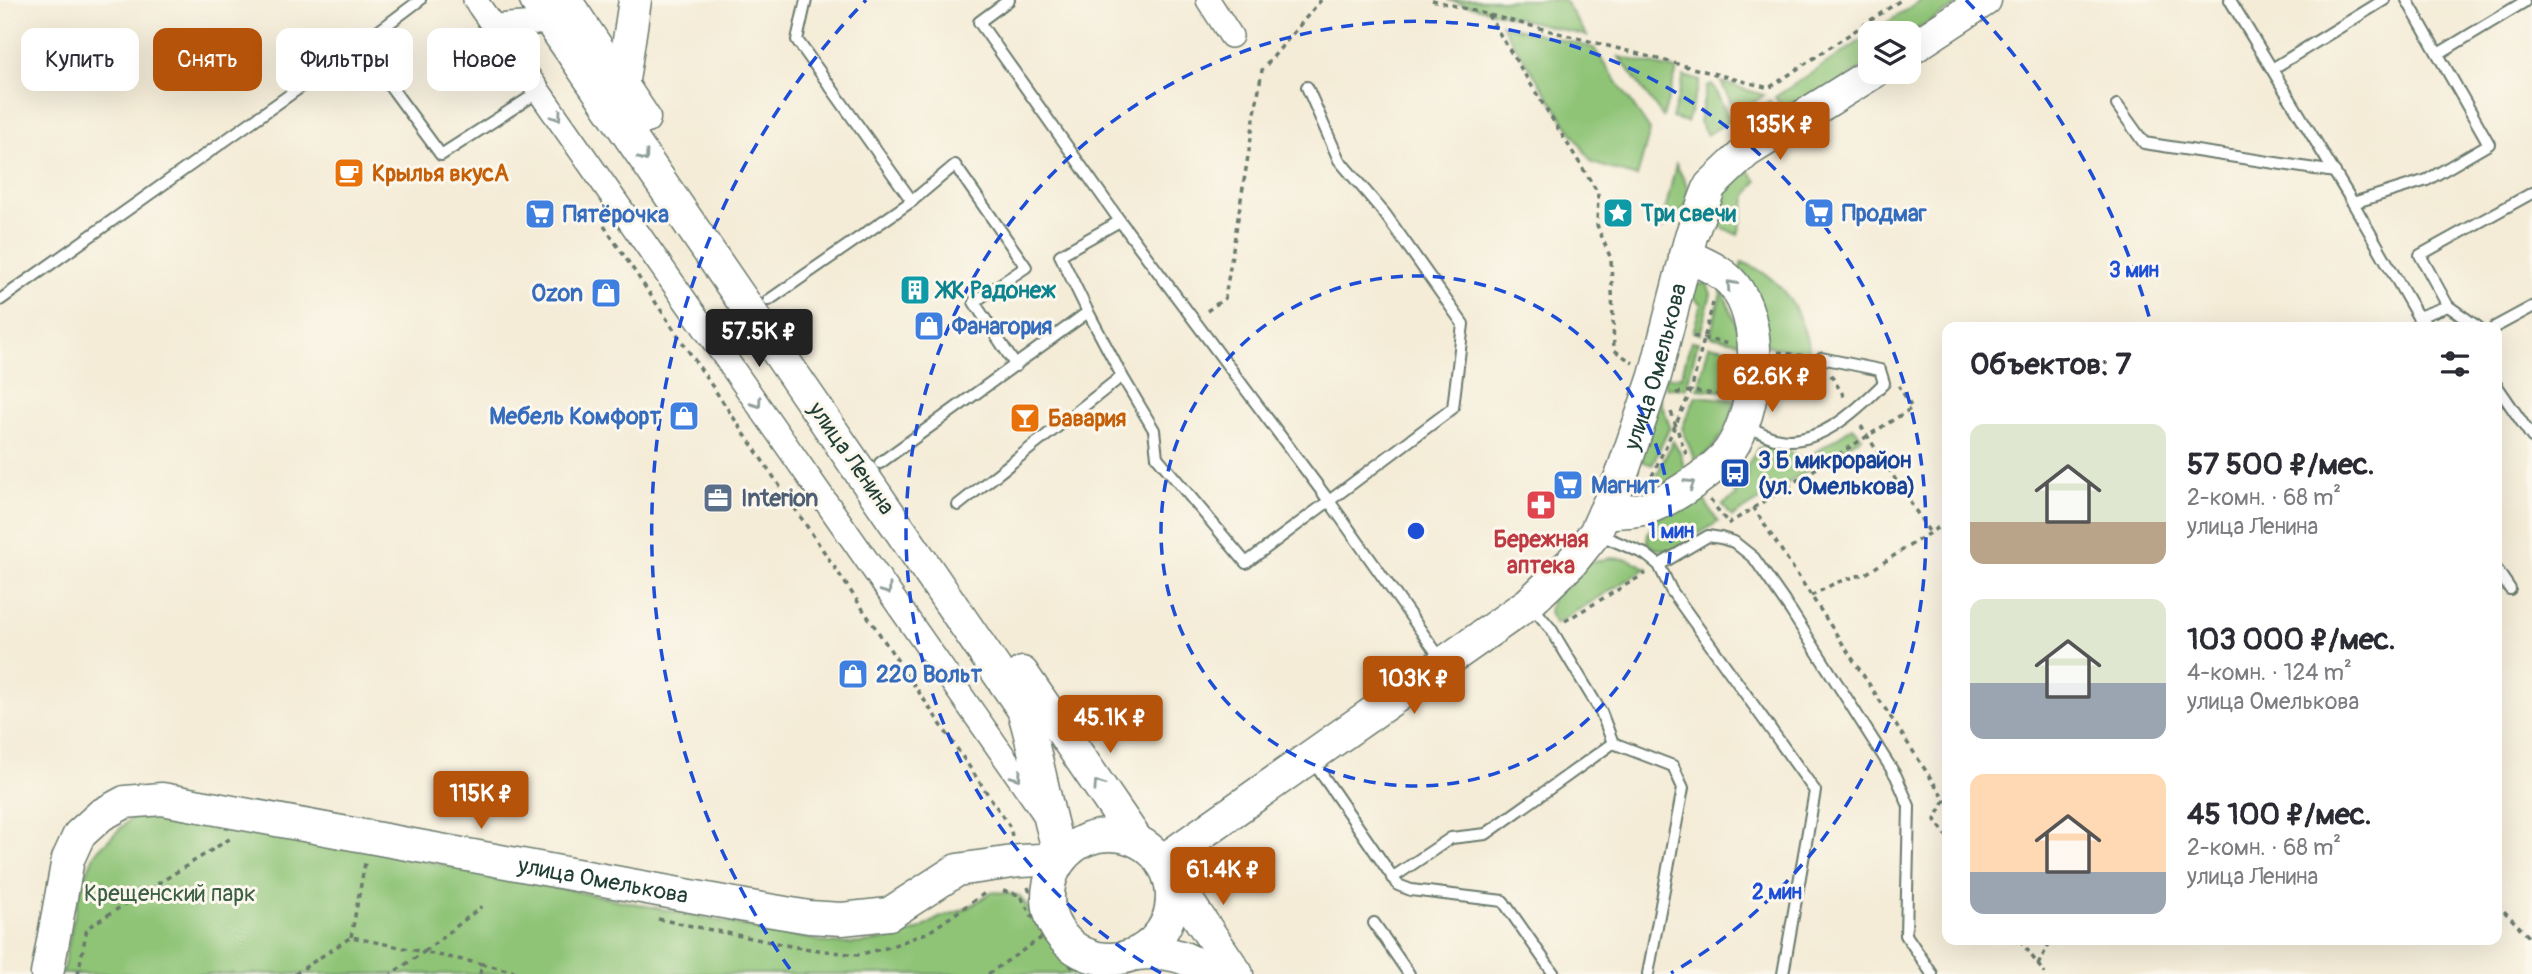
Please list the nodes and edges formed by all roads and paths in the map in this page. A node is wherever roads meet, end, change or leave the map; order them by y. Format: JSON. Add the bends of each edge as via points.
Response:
{"nodes":[{"id":1,"x":420,"y":0,"type":"edge"},
{"id":2,"x":635,"y":0,"type":"edge"},
{"id":3,"x":806,"y":0,"type":"edge"},
{"id":4,"x":1009,"y":0,"type":"edge"},
{"id":5,"x":1208,"y":0,"type":"edge"},
{"id":6,"x":1321,"y":0,"type":"edge"},
{"id":7,"x":1432,"y":0,"type":"edge"},
{"id":8,"x":1901,"y":0,"type":"edge"},
{"id":9,"x":1985,"y":0,"type":"edge"},
{"id":10,"x":2230,"y":0,"type":"edge"},
{"id":11,"x":2384,"y":0,"type":"edge"},
{"id":12,"x":2407,"y":0,"type":"edge"},
{"id":13,"x":2523,"y":0,"type":"edge"},
{"id":14,"x":551,"y":7,"type":"edge"},
{"id":15,"x":487,"y":9,"type":"edge"},
{"id":16,"x":1488,"y":15,"type":"junction"},
{"id":17,"x":383,"y":28,"type":"edge"},
{"id":18,"x":499,"y":28,"type":"edge"},
{"id":19,"x":1231,"y":36,"type":"dead end"},
{"id":20,"x":1921,"y":42,"type":"edge"},
{"id":21,"x":2438,"y":54,"type":"junction"},
{"id":22,"x":2272,"y":69,"type":"junction"},
{"id":23,"x":1858,"y":82,"type":"edge"},
{"id":24,"x":622,"y":87,"type":"junction"},
{"id":25,"x":1307,"y":87,"type":"dead end"},
{"id":26,"x":295,"y":91,"type":"edge"},
{"id":27,"x":393,"y":91,"type":"edge"},
{"id":28,"x":540,"y":91,"type":"joint"},
{"id":29,"x":2117,"y":105,"type":"dead end"},
{"id":30,"x":2335,"y":172,"type":"junction"},
{"id":31,"x":2532,"y":193,"type":"edge"},
{"id":32,"x":912,"y":201,"type":"junction"},
{"id":33,"x":2353,"y":203,"type":"junction"},
{"id":34,"x":599,"y":219,"type":"dead end"},
{"id":35,"x":1119,"y":221,"type":"junction"},
{"id":36,"x":1685,"y":256,"type":"junction"},
{"id":37,"x":1717,"y":270,"type":"junction"},
{"id":38,"x":0,"y":300,"type":"edge"},
{"id":39,"x":769,"y":300,"type":"junction"},
{"id":40,"x":2448,"y":306,"type":"junction"},
{"id":41,"x":2532,"y":307,"type":"edge"},
{"id":42,"x":1088,"y":312,"type":"junction"},
{"id":43,"x":2418,"y":317,"type":"junction"},
{"id":44,"x":1194,"y":321,"type":"junction"},
{"id":45,"x":2424,"y":322,"type":"edge"},
{"id":46,"x":2471,"y":322,"type":"edge"},
{"id":47,"x":2502,"y":323,"type":"edge"},
{"id":48,"x":1821,"y":358,"type":"joint"},
{"id":49,"x":1016,"y":366,"type":"junction"},
{"id":50,"x":1122,"y":376,"type":"junction"},
{"id":51,"x":1664,"y":385,"type":"junction"},
{"id":52,"x":1691,"y":391,"type":"junction"},
{"id":53,"x":2502,"y":393,"type":"edge"},
{"id":54,"x":1913,"y":408,"type":"dead end"},
{"id":55,"x":1745,"y":410,"type":"junction"},
{"id":56,"x":1853,"y":413,"type":"junction"},
{"id":57,"x":2532,"y":437,"type":"edge"},
{"id":58,"x":1868,"y":438,"type":"junction"},
{"id":59,"x":880,"y":463,"type":"junction"},
{"id":60,"x":1329,"y":501,"type":"junction"},
{"id":61,"x":958,"y":505,"type":"dead end"},
{"id":62,"x":1753,"y":508,"type":"junction"},
{"id":63,"x":1636,"y":509,"type":"junction"},
{"id":64,"x":1600,"y":523,"type":"junction"},
{"id":65,"x":1942,"y":525,"type":"edge"},
{"id":66,"x":1930,"y":533,"type":"junction"},
{"id":67,"x":1708,"y":536,"type":"junction"},
{"id":68,"x":1659,"y":565,"type":"junction"},
{"id":69,"x":2502,"y":577,"type":"edge"},
{"id":70,"x":2510,"y":589,"type":"dead end"},
{"id":71,"x":1811,"y":596,"type":"junction"},
{"id":72,"x":1530,"y":603,"type":"junction"},
{"id":73,"x":1551,"y":629,"type":"junction"},
{"id":74,"x":1444,"y":663,"type":"junction"},
{"id":75,"x":1032,"y":704,"type":"junction"},
{"id":76,"x":1613,"y":743,"type":"junction"},
{"id":77,"x":1310,"y":758,"type":"junction"},
{"id":78,"x":1942,"y":793,"type":"edge"},
{"id":79,"x":1942,"y":807,"type":"edge"},
{"id":80,"x":1049,"y":822,"type":"junction"},
{"id":81,"x":1942,"y":830,"type":"edge"},
{"id":82,"x":1137,"y":841,"type":"junction"},
{"id":83,"x":366,"y":858,"type":"dead end"},
{"id":84,"x":1061,"y":859,"type":"junction"},
{"id":85,"x":1020,"y":861,"type":"junction"},
{"id":86,"x":1163,"y":866,"type":"junction"},
{"id":87,"x":1393,"y":879,"type":"junction"},
{"id":88,"x":1383,"y":888,"type":"dead end"},
{"id":89,"x":482,"y":906,"type":"dead end"},
{"id":90,"x":2502,"y":909,"type":"edge"},
{"id":91,"x":1374,"y":923,"type":"dead end"},
{"id":92,"x":1044,"y":936,"type":"junction"},
{"id":93,"x":351,"y":937,"type":"junction"},
{"id":94,"x":2532,"y":940,"type":"edge"},
{"id":95,"x":2024,"y":945,"type":"edge"},
{"id":96,"x":2048,"y":945,"type":"edge"},
{"id":97,"x":424,"y":952,"type":"junction"},
{"id":98,"x":1136,"y":954,"type":"junction"},
{"id":99,"x":482,"y":964,"type":"junction"},
{"id":100,"x":2038,"y":965,"type":"junction"},
{"id":101,"x":47,"y":974,"type":"edge"},
{"id":102,"x":295,"y":974,"type":"edge"},
{"id":103,"x":391,"y":974,"type":"edge"},
{"id":104,"x":480,"y":974,"type":"edge"},
{"id":105,"x":524,"y":974,"type":"edge"},
{"id":106,"x":988,"y":974,"type":"edge"},
{"id":107,"x":1078,"y":974,"type":"edge"},
{"id":108,"x":1209,"y":974,"type":"edge"},
{"id":109,"x":1237,"y":974,"type":"edge"},
{"id":110,"x":1409,"y":974,"type":"edge"},
{"id":111,"x":1554,"y":974,"type":"edge"},
{"id":112,"x":1648,"y":974,"type":"edge"},
{"id":113,"x":1783,"y":974,"type":"edge"},
{"id":114,"x":1932,"y":974,"type":"edge"},
{"id":115,"x":2045,"y":974,"type":"edge"}],
"edges":[{"from":1,"to":17,"type":"lane"},
{"from":2,"to":24,"type":"street"},
{"from":3,"to":32,"type":"lane","via":[[797,40]]},
{"from":4,"to":35,"type":"lane","via":[[979,22]]},
{"from":5,"to":19,"type":"street"},
{"from":6,"to":44,"type":"path","via":[[1262,70],[1225,298]]},
{"from":7,"to":16,"type":"path"},
{"from":8,"to":16,"type":"path","via":[[1769,88]]},
{"from":9,"to":20,"type":"street"},
{"from":10,"to":22,"type":"lane"},
{"from":11,"to":22,"type":"lane"},
{"from":12,"to":21,"type":"lane"},
{"from":13,"to":21,"type":"lane"},
{"from":14,"to":15,"type":"street"},
{"from":14,"to":24,"type":"street","name":"улица Ленина"},
{"from":14,"to":75,"type":"street","name":"улица Ленина","one_way":true},
{"from":15,"to":18,"type":"street"},
{"from":16,"to":51,"type":"path","via":[[1598,193],[1597,225],[1611,259],[1614,350]]},
{"from":21,"to":33,"type":"lane","via":[[2489,144],[2427,180]]},
{"from":22,"to":30,"type":"lane"},
{"from":23,"to":36,"type":"street","name":"улица Омелькова","via":[[1746,152],[1710,186]]},
{"from":24,"to":39,"type":"street","name":"улица Ленина"},
{"from":25,"to":60,"type":"lane","via":[[1339,160],[1385,214],[1463,324],[1453,408]]},
{"from":26,"to":38,"type":"lane"},
{"from":27,"to":28,"type":"lane","via":[[440,155]]},
{"from":28,"to":80,"type":"street","one_way":true},
{"from":29,"to":30,"type":"lane","via":[[2144,142]]},
{"from":30,"to":33,"type":"lane"},
{"from":31,"to":40,"type":"lane","via":[[2420,256]]},
{"from":32,"to":39,"type":"lane"},
{"from":32,"to":49,"type":"lane","via":[[955,165],[1026,267],[974,302]]},
{"from":33,"to":43,"type":"lane"},
{"from":34,"to":85,"type":"path","via":[[1010,827]]},
{"from":35,"to":42,"type":"lane","via":[[1060,255]]},
{"from":35,"to":44,"type":"lane"},
{"from":36,"to":37,"type":"street"},
{"from":36,"to":51,"type":"street","name":"улица Омелькова"},
{"from":37,"to":52,"type":"path","via":[[1715,296]]},
{"from":55,"to":37,"type":"street","one_way":true,"via":[[1754,360],[1751,317],[1737,289]]},
{"from":39,"to":59,"type":"street","name":"улица Ленина"},
{"from":40,"to":43,"type":"lane"},
{"from":40,"to":46,"type":"lane"},
{"from":41,"to":47,"type":"lane"},
{"from":42,"to":49,"type":"lane"},
{"from":42,"to":50,"type":"lane"},
{"from":43,"to":45,"type":"lane"},
{"from":44,"to":60,"type":"lane"},
{"from":48,"to":56,"type":"path"},
{"from":48,"to":56,"type":"lane","via":[[1880,370],[1884,383]]},
{"from":49,"to":59,"type":"lane"},
{"from":50,"to":60,"type":"lane","via":[[1154,430],[1157,457],[1246,563]]},
{"from":50,"to":61,"type":"lane"},
{"from":51,"to":52,"type":"path"},
{"from":51,"to":64,"type":"street","name":"улица Омелькова"},
{"from":52,"to":55,"type":"path"},
{"from":52,"to":63,"type":"path"},
{"from":53,"to":57,"type":"lane"},
{"from":54,"to":58,"type":"path"},
{"from":55,"to":56,"type":"lane","via":[[1774,438],[1794,440]]},
{"from":63,"to":55,"type":"street","one_way":true,"via":[[1650,507],[1696,482],[1729,450]]},
{"from":56,"to":58,"type":"path"},
{"from":58,"to":62,"type":"path"},
{"from":58,"to":66,"type":"path"},
{"from":59,"to":75,"type":"street","name":"улица Ленина"},
{"from":60,"to":74,"type":"lane"},
{"from":62,"to":67,"type":"path"},
{"from":62,"to":71,"type":"path"},
{"from":63,"to":64,"type":"street"},
{"from":64,"to":68,"type":"lane"},
{"from":64,"to":72,"type":"street","name":"улица Омелькова","via":[[1571,563]]},
{"from":65,"to":66,"type":"path"},
{"from":66,"to":71,"type":"path","via":[[1867,573]]},
{"from":67,"to":68,"type":"lane"},
{"from":67,"to":114,"type":"lane","via":[[1734,542],[1754,558],[1896,776],[1909,806],[1906,935]]},
{"from":68,"to":73,"type":"path"},
{"from":68,"to":113,"type":"lane","via":[[1671,590],[1815,791]]},
{"from":69,"to":70,"type":"lane"},
{"from":71,"to":78,"type":"path"},
{"from":72,"to":73,"type":"lane"},
{"from":72,"to":74,"type":"street","name":"улица Омелькова"},
{"from":73,"to":76,"type":"lane","via":[[1601,712]]},
{"from":74,"to":77,"type":"street","name":"улица Омелькова"},
{"from":75,"to":80,"type":"street"},
{"from":82,"to":75,"type":"street","one_way":true},
{"from":76,"to":87,"type":"lane","via":[[1486,834],[1451,838]]},
{"from":76,"to":112,"type":"lane","via":[[1673,766],[1683,788]]},
{"from":77,"to":86,"type":"street","name":"улица Омелькова"},
{"from":77,"to":87,"type":"lane"},
{"from":79,"to":81,"type":"path","via":[[1935,820]]},
{"from":80,"to":84,"type":"street"},
{"from":82,"to":84,"type":"street","via":[[1116,835],[1095,837],[1076,845]]},
{"from":82,"to":86,"type":"street"},
{"from":83,"to":93,"type":"path"},
{"from":84,"to":85,"type":"street","name":"улица Омелькова"},
{"from":84,"to":98,"type":"street","via":[[1048,898],[1062,937],[1096,958]]},
{"from":85,"to":92,"type":"path"},
{"from":85,"to":101,"type":"street","name":"улица Омелькова","via":[[957,870],[889,914],[809,917],[162,799],[125,802],[100,815],[79,835],[68,859]]},
{"from":86,"to":98,"type":"street","via":[[1172,888],[1172,908],[1153,943]]},
{"from":86,"to":109,"type":"street"},
{"from":87,"to":88,"type":"lane"},
{"from":87,"to":111,"type":"lane","via":[[1404,888],[1503,901]]},
{"from":89,"to":97,"type":"path"},
{"from":90,"to":94,"type":"path"},
{"from":91,"to":110,"type":"lane"},
{"from":92,"to":106,"type":"path"},
{"from":92,"to":107,"type":"path"},
{"from":93,"to":97,"type":"path"},
{"from":93,"to":102,"type":"path"},
{"from":95,"to":100,"type":"path"},
{"from":96,"to":100,"type":"path"},
{"from":97,"to":99,"type":"path"},
{"from":97,"to":103,"type":"path"},
{"from":98,"to":108,"type":"street","via":[[1178,955]]},
{"from":99,"to":104,"type":"path"},
{"from":99,"to":105,"type":"path"},
{"from":100,"to":115,"type":"path"}]}
